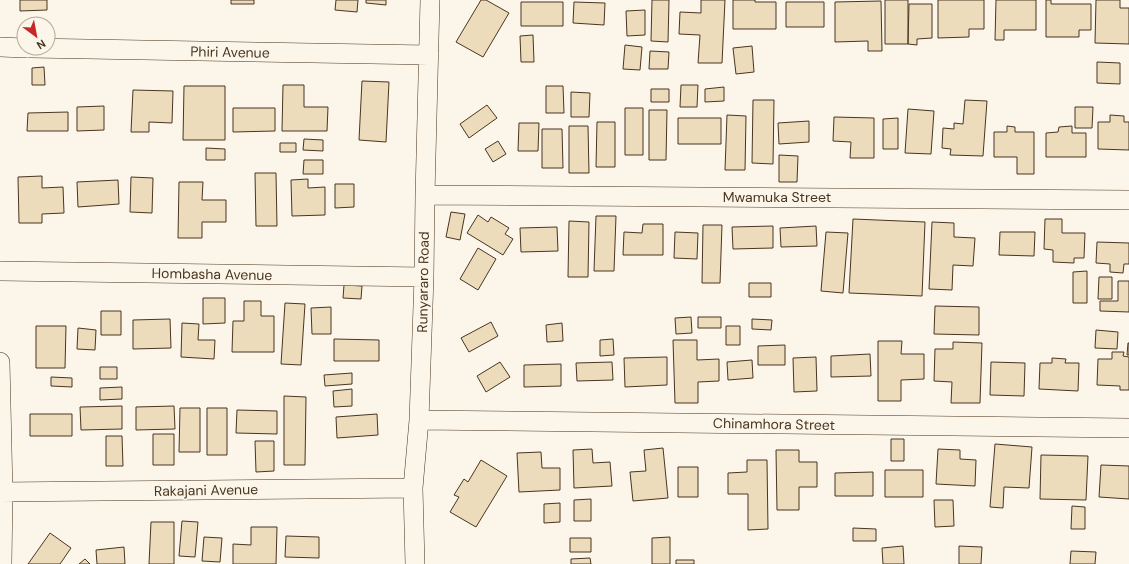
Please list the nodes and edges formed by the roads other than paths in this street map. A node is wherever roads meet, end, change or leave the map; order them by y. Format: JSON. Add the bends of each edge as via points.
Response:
{"nodes":[{"id":1,"x":430,"y":0,"type":"edge"},
{"id":2,"x":0,"y":47,"type":"edge"},
{"id":3,"x":16,"y":48,"type":"edge"},
{"id":4,"x":56,"y":48,"type":"edge"},
{"id":5,"x":429,"y":55,"type":"junction"},
{"id":6,"x":425,"y":195,"type":"junction"},
{"id":7,"x":1129,"y":200,"type":"edge"},
{"id":8,"x":0,"y":271,"type":"edge"},
{"id":9,"x":424,"y":277,"type":"junction"},
{"id":10,"x":0,"y":362,"type":"edge"},
{"id":11,"x":419,"y":420,"type":"junction"},
{"id":12,"x":1129,"y":428,"type":"edge"},
{"id":13,"x":412,"y":488,"type":"junction"},
{"id":14,"x":1,"y":492,"type":"edge"},
{"id":15,"x":2,"y":564,"type":"edge"},
{"id":16,"x":416,"y":564,"type":"edge"}],
"edges":[{"from":1,"to":5,"type":"street","name":"Runyararo Road"},
{"from":2,"to":3,"type":"street"},
{"from":4,"to":5,"type":"street","name":"Phiri Avenue"},
{"from":5,"to":6,"type":"street","name":"Runyararo Road"},
{"from":6,"to":7,"type":"street","name":"Mwamuka Street"},
{"from":6,"to":9,"type":"street","name":"Runyararo Road"},
{"from":8,"to":9,"type":"street","name":"Hombasha Avenue"},
{"from":9,"to":11,"type":"street","name":"Runyararo Road"},
{"from":10,"to":14,"type":"street"},
{"from":11,"to":12,"type":"street","name":"Chinamhora Street"},
{"from":11,"to":13,"type":"street","name":"Runyararo Road"},
{"from":13,"to":14,"type":"street","name":"Rakajani Avenue"},
{"from":13,"to":16,"type":"street","name":"Runyararo Road"},
{"from":14,"to":15,"type":"street"}]}
